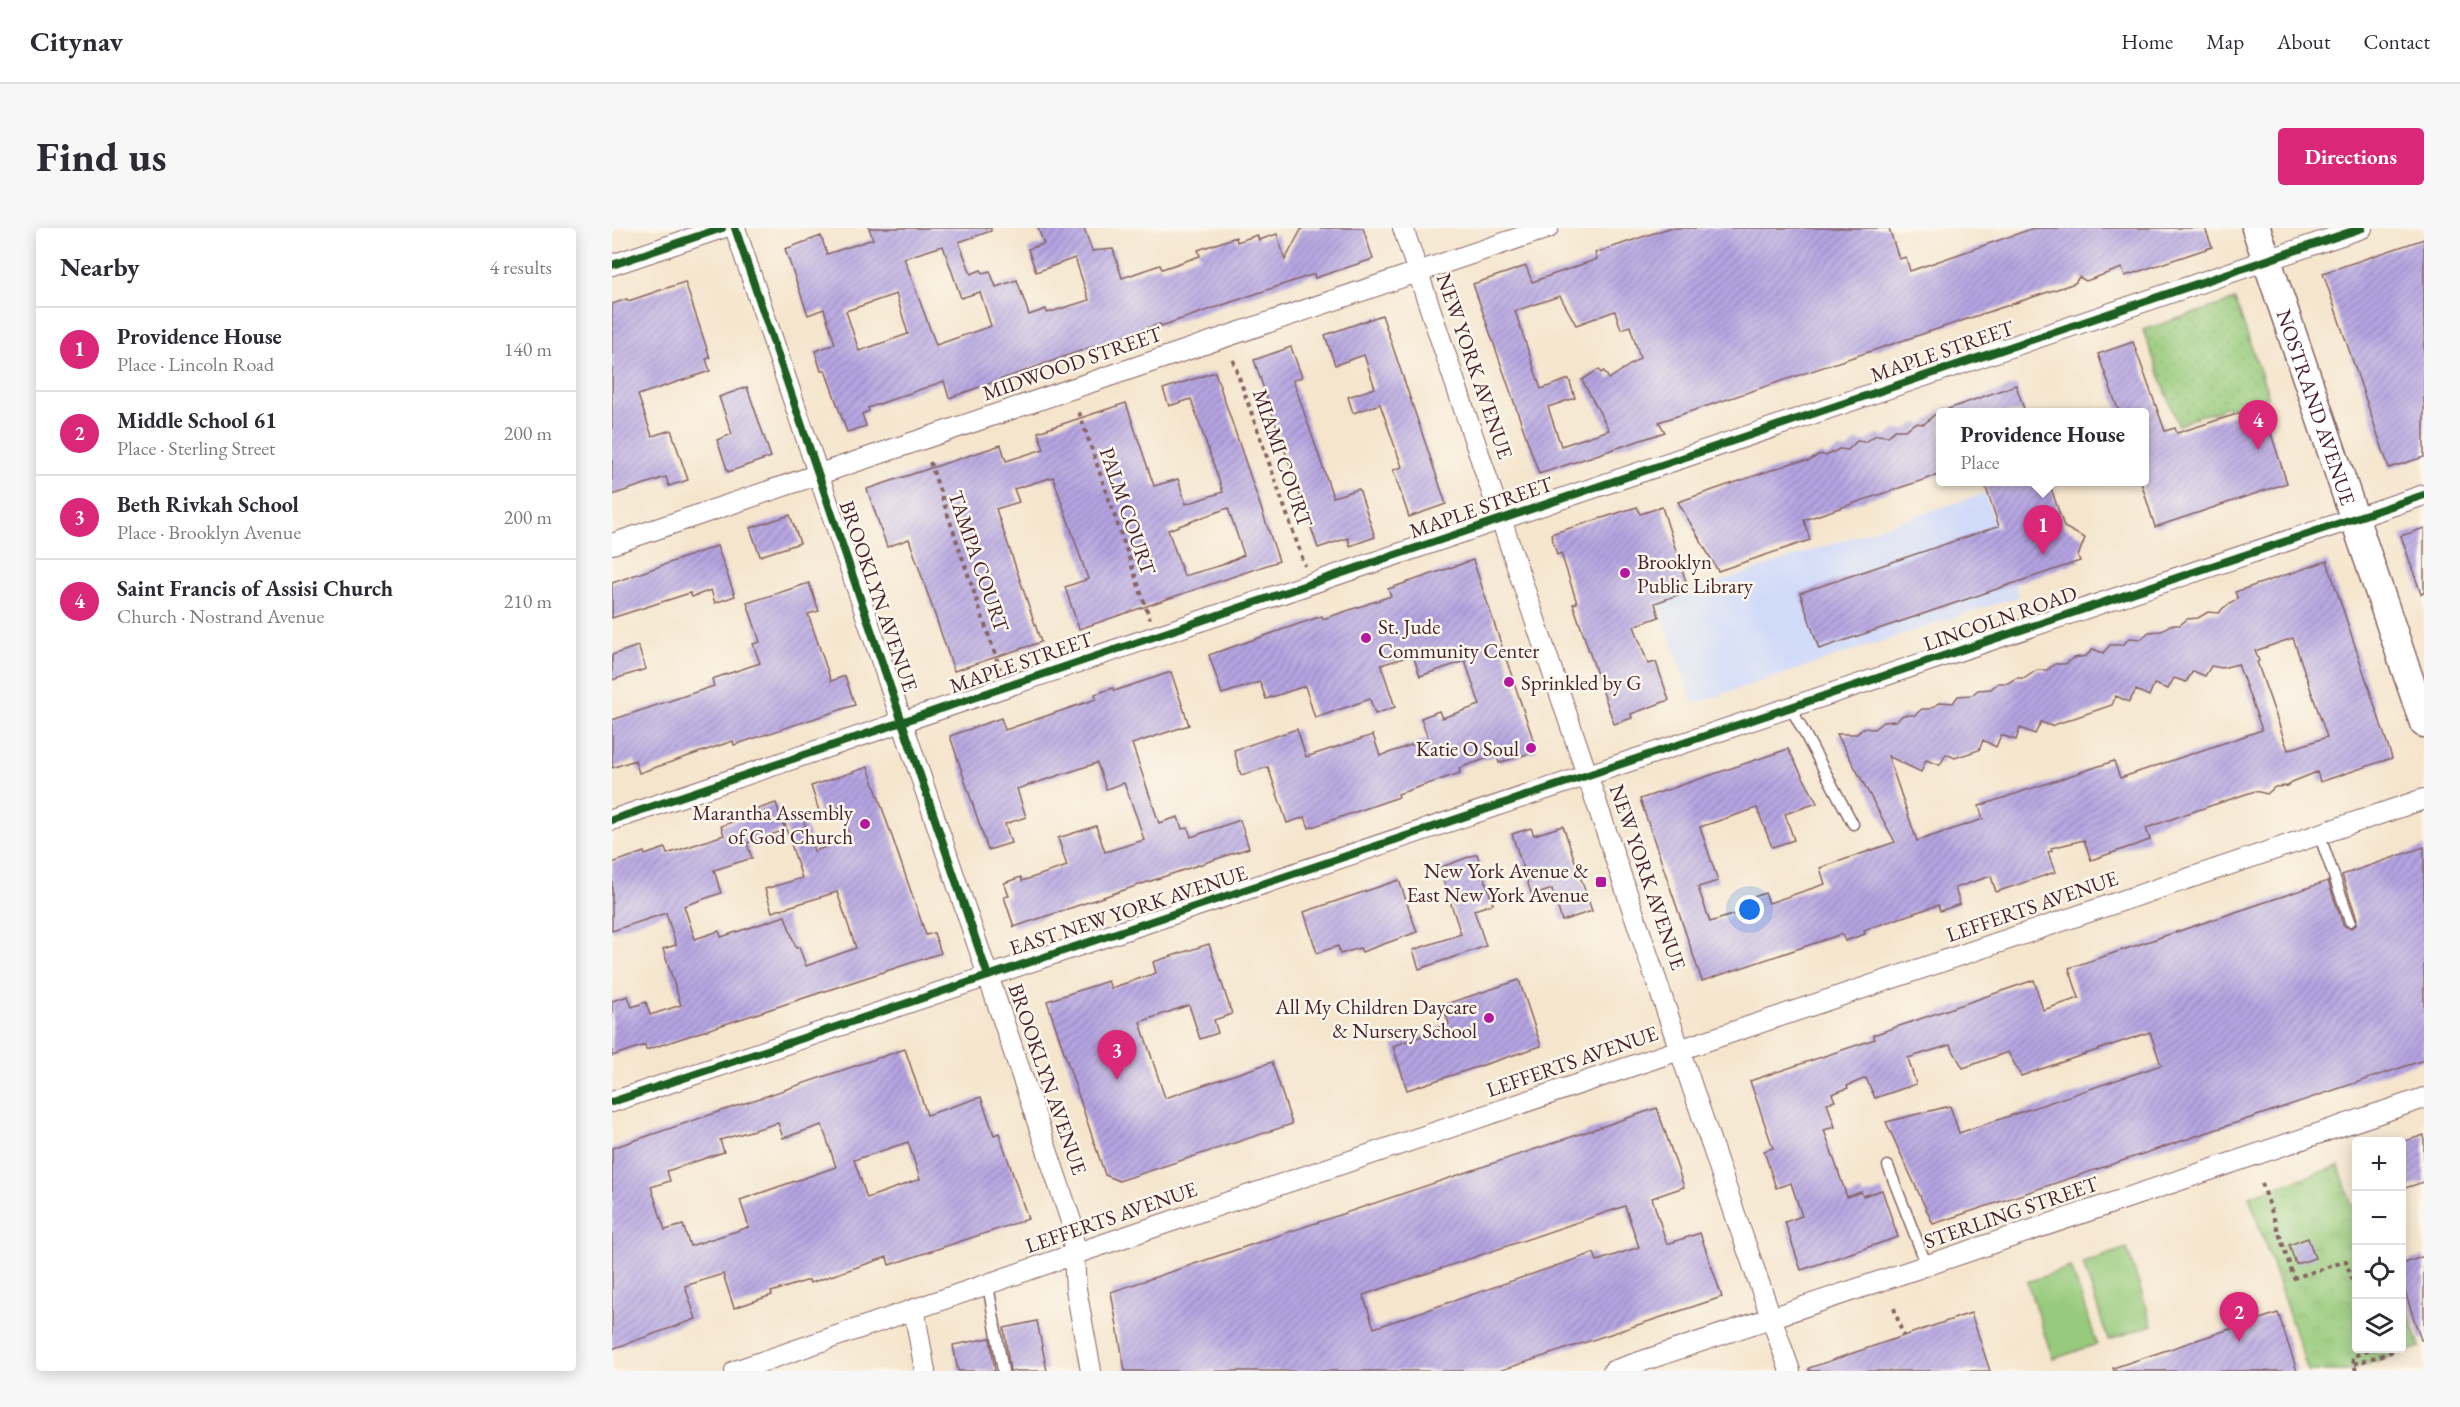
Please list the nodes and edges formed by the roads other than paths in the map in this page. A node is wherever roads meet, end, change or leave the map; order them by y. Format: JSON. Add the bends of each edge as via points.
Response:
{"nodes":[{"id":1,"x":722,"y":228,"type":"edge"},
{"id":2,"x":735,"y":228,"type":"edge"},
{"id":3,"x":1403,"y":228,"type":"edge"},
{"id":4,"x":1548,"y":228,"type":"edge"},
{"id":5,"x":2256,"y":228,"type":"edge"},
{"id":6,"x":2362,"y":228,"type":"edge"},
{"id":7,"x":2267,"y":260,"type":"junction"},
{"id":8,"x":612,"y":265,"type":"edge"},
{"id":9,"x":1418,"y":272,"type":"junction"},
{"id":10,"x":818,"y":474,"type":"junction"},
{"id":11,"x":2424,"y":495,"type":"edge"},
{"id":12,"x":2354,"y":518,"type":"junction"},
{"id":13,"x":1501,"y":519,"type":"junction"},
{"id":14,"x":612,"y":544,"type":"edge"},
{"id":15,"x":1791,"y":708,"type":"junction"},
{"id":16,"x":902,"y":722,"type":"junction"},
{"id":17,"x":2424,"y":723,"type":"edge"},
{"id":18,"x":1588,"y":776,"type":"junction"},
{"id":19,"x":2424,"y":799,"type":"edge"},
{"id":20,"x":612,"y":820,"type":"edge"},
{"id":21,"x":1853,"y":824,"type":"dead end"},
{"id":22,"x":2319,"y":834,"type":"junction"},
{"id":23,"x":2350,"y":921,"type":"dead end"},
{"id":24,"x":988,"y":976,"type":"junction"},
{"id":25,"x":1680,"y":1050,"type":"junction"},
{"id":26,"x":2424,"y":1098,"type":"edge"},
{"id":27,"x":612,"y":1102,"type":"edge"},
{"id":28,"x":1888,"y":1166,"type":"dead end"},
{"id":29,"x":1074,"y":1255,"type":"junction"},
{"id":30,"x":1927,"y":1266,"type":"junction"},
{"id":31,"x":988,"y":1285,"type":"junction"},
{"id":32,"x":914,"y":1309,"type":"junction"},
{"id":33,"x":1771,"y":1319,"type":"junction"},
{"id":34,"x":735,"y":1371,"type":"edge"},
{"id":35,"x":925,"y":1371,"type":"edge"},
{"id":36,"x":1003,"y":1371,"type":"edge"},
{"id":37,"x":1091,"y":1371,"type":"edge"},
{"id":38,"x":1613,"y":1371,"type":"edge"},
{"id":39,"x":1791,"y":1371,"type":"edge"}],
"edges":[{"from":1,"to":8,"type":"street"},
{"from":2,"to":10,"type":"street","name":"BROOKLYN AVENUE"},
{"from":3,"to":9,"type":"street","name":"NEW YORK AVENUE"},
{"from":4,"to":9,"type":"street","name":"MIDWOOD STREET"},
{"from":5,"to":7,"type":"main road","name":"NOSTRAND AVENUE"},
{"from":6,"to":7,"type":"street","name":"MAPLE STREET"},
{"from":7,"to":12,"type":"main road","name":"NOSTRAND AVENUE"},
{"from":7,"to":13,"type":"street","name":"MAPLE STREET"},
{"from":9,"to":10,"type":"street","name":"MIDWOOD STREET"},
{"from":9,"to":13,"type":"street","name":"NEW YORK AVENUE"},
{"from":10,"to":14,"type":"street","name":"MIDWOOD STREET"},
{"from":10,"to":16,"type":"street","name":"BROOKLYN AVENUE"},
{"from":11,"to":12,"type":"street","name":"LINCOLN ROAD"},
{"from":12,"to":15,"type":"street","name":"LINCOLN ROAD"},
{"from":12,"to":17,"type":"main road","name":"NOSTRAND AVENUE"},
{"from":13,"to":16,"type":"street","name":"MAPLE STREET"},
{"from":13,"to":18,"type":"street","name":"NEW YORK AVENUE"},
{"from":15,"to":18,"type":"street","name":"LINCOLN ROAD"},
{"from":15,"to":21,"type":"lane"},
{"from":16,"to":20,"type":"street","name":"MAPLE STREET"},
{"from":16,"to":24,"type":"street","name":"BROOKLYN AVENUE"},
{"from":18,"to":24,"type":"street","name":"EAST NEW YORK AVENUE"},
{"from":18,"to":25,"type":"street","name":"NEW YORK AVENUE"},
{"from":19,"to":22,"type":"street","name":"LEFFERTS AVENUE"},
{"from":22,"to":23,"type":"lane"},
{"from":22,"to":25,"type":"street","name":"LEFFERTS AVENUE"},
{"from":24,"to":27,"type":"street","name":"EAST NEW YORK AVENUE"},
{"from":24,"to":29,"type":"street","name":"BROOKLYN AVENUE","via":[[1072,1224]]},
{"from":25,"to":29,"type":"street","name":"LEFFERTS AVENUE"},
{"from":25,"to":33,"type":"street","name":"NEW YORK AVENUE"},
{"from":26,"to":30,"type":"street","name":"STERLING STREET"},
{"from":28,"to":30,"type":"lane"},
{"from":29,"to":31,"type":"street","name":"LEFFERTS AVENUE"},
{"from":29,"to":37,"type":"street","name":"BROOKLYN AVENUE"},
{"from":30,"to":33,"type":"street","name":"STERLING STREET"},
{"from":31,"to":32,"type":"street","name":"LEFFERTS AVENUE"},
{"from":31,"to":36,"type":"lane"},
{"from":32,"to":34,"type":"street","name":"LEFFERTS AVENUE"},
{"from":32,"to":35,"type":"street"},
{"from":33,"to":38,"type":"street","name":"STERLING STREET"},
{"from":33,"to":39,"type":"street","name":"NEW YORK AVENUE"}]}
